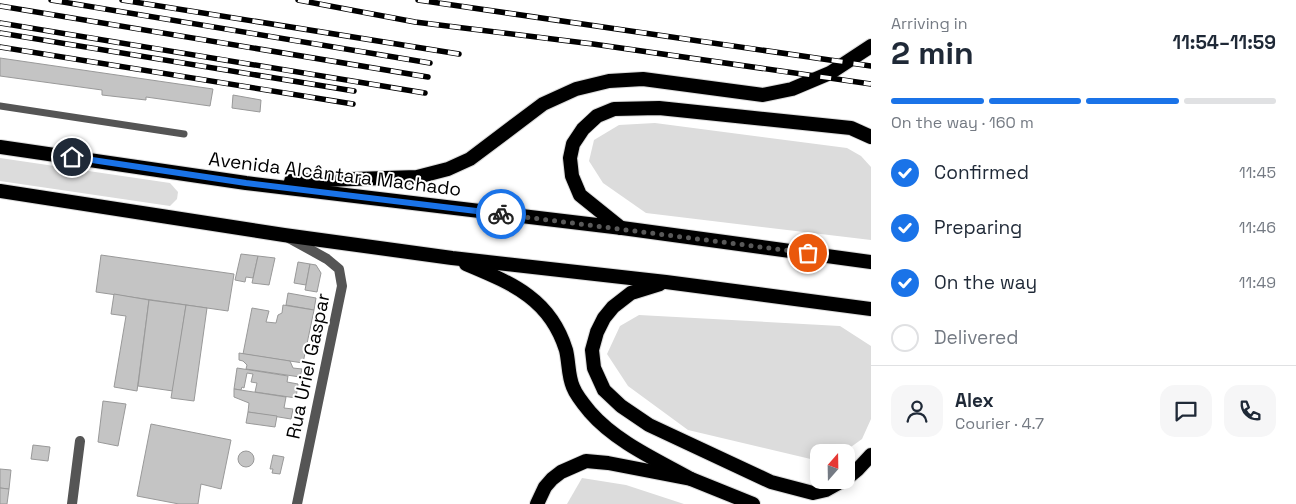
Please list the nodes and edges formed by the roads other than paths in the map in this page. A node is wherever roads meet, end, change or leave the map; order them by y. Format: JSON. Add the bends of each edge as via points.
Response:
{"nodes":[{"id":1,"x":871,"y":46,"type":"edge"},
{"id":2,"x":0,"y":106,"type":"edge"},
{"id":3,"x":184,"y":134,"type":"dead end"},
{"id":4,"x":871,"y":137,"type":"edge"},
{"id":5,"x":0,"y":147,"type":"edge"},
{"id":6,"x":246,"y":183,"type":"junction"},
{"id":7,"x":0,"y":191,"type":"edge"},
{"id":8,"x":622,"y":228,"type":"junction"},
{"id":9,"x":284,"y":235,"type":"junction"},
{"id":10,"x":452,"y":258,"type":"junction"},
{"id":11,"x":871,"y":262,"type":"edge"},
{"id":12,"x":666,"y":282,"type":"junction"},
{"id":13,"x":871,"y":310,"type":"edge"},
{"id":14,"x":80,"y":441,"type":"dead end"},
{"id":15,"x":871,"y":455,"type":"edge"},
{"id":16,"x":855,"y":471,"type":"edge"},
{"id":17,"x":691,"y":479,"type":"junction"},
{"id":18,"x":828,"y":489,"type":"edge"},
{"id":19,"x":72,"y":504,"type":"edge"},
{"id":20,"x":297,"y":504,"type":"edge"},
{"id":21,"x":537,"y":504,"type":"edge"},
{"id":22,"x":753,"y":504,"type":"edge"}],
"edges":[{"from":1,"to":6,"type":"highway","via":[[830,73],[792,89],[763,95],[643,79],[609,81],[576,89],[543,104],[470,159],[417,177]]},
{"from":2,"to":3,"type":"lane"},
{"from":4,"to":8,"type":"highway","via":[[850,128],[669,108],[614,109],[597,116],[583,129],[573,144],[570,158],[572,176],[580,195]]},
{"from":5,"to":6,"type":"highway","name":"Avenida Alcântara Machado"},
{"from":6,"to":8,"type":"highway","name":"Avenida Alcântara Machado"},
{"from":7,"to":9,"type":"highway"},
{"from":8,"to":11,"type":"highway","name":"Avenida Alcântara Machado"},
{"from":9,"to":10,"type":"highway"},
{"from":9,"to":20,"type":"street","name":"Rua Uriel Gaspar","via":[[327,259],[339,270],[342,286]]},
{"from":10,"to":12,"type":"highway"},
{"from":10,"to":17,"type":"highway","via":[[510,283],[537,302],[552,321],[566,349],[573,388],[590,412],[621,439]]},
{"from":12,"to":13,"type":"highway"},
{"from":12,"to":18,"type":"highway","via":[[631,293],[604,318],[592,350],[594,368],[604,390],[649,425],[771,482],[813,493]]},
{"from":14,"to":19,"type":"street"},
{"from":15,"to":16,"type":"highway"},
{"from":17,"to":21,"type":"highway","via":[[586,461],[552,479]]},
{"from":17,"to":22,"type":"highway"}]}
